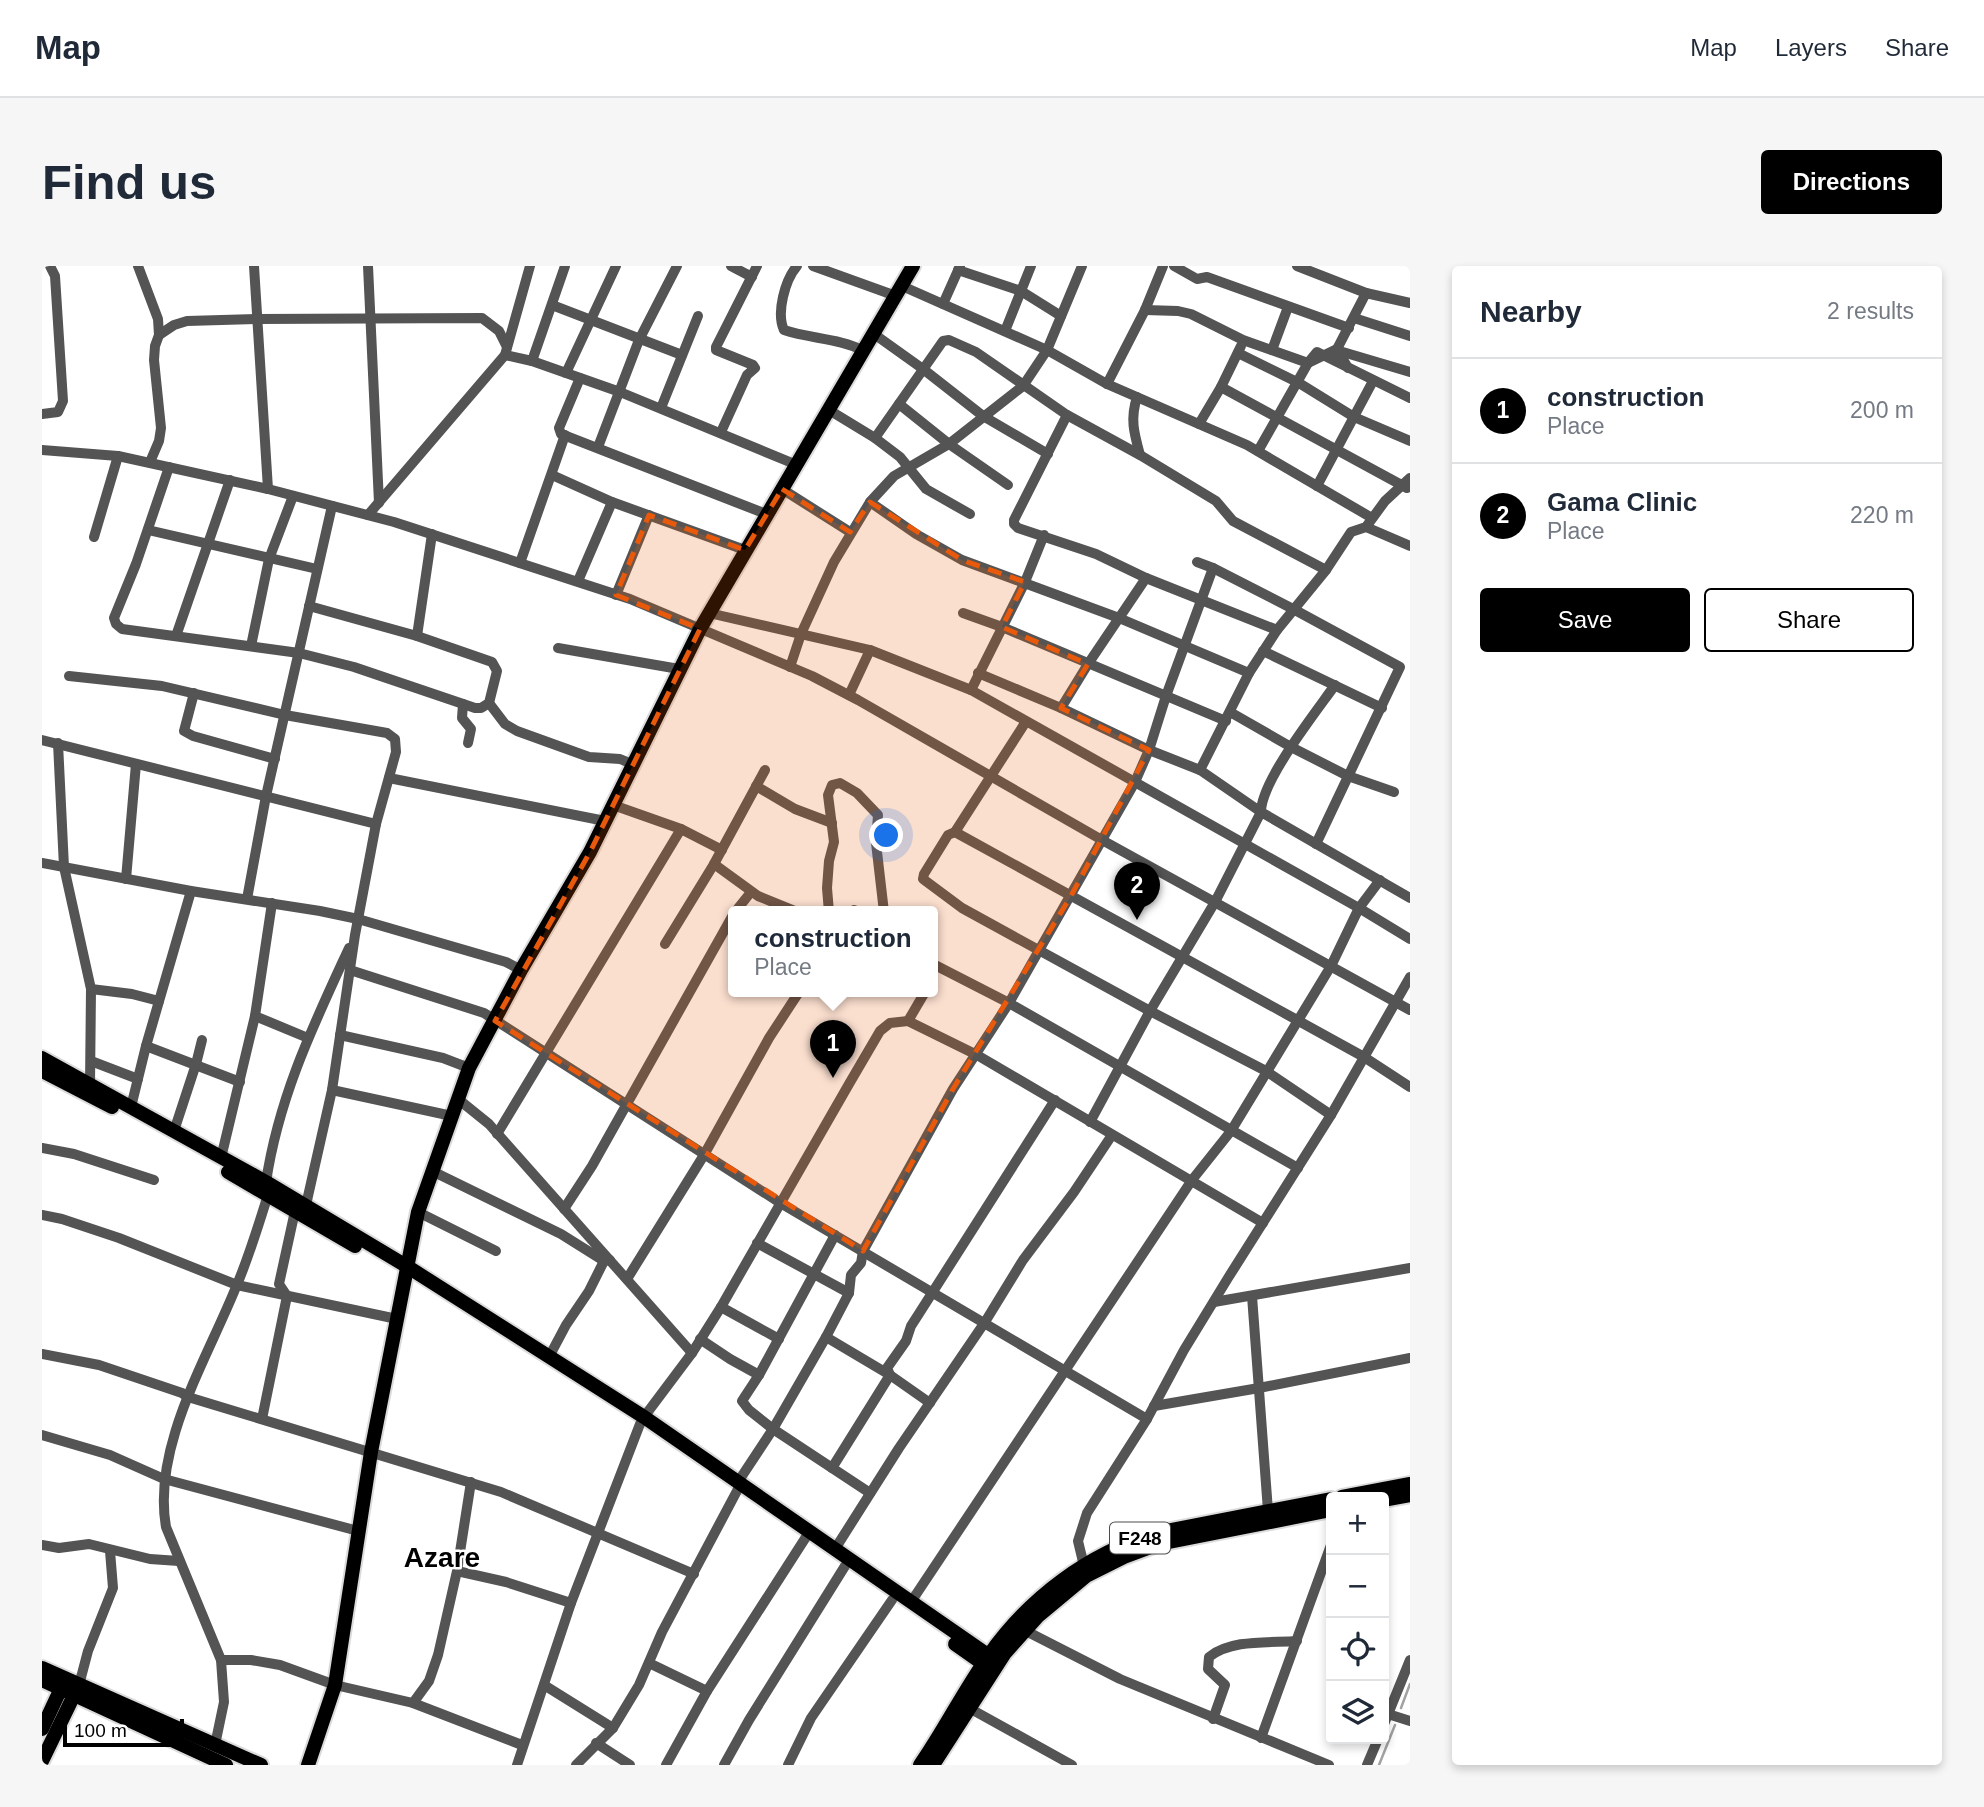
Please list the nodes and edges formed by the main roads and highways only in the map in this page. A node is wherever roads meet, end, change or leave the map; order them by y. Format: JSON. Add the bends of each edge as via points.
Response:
{"nodes":[{"id":1,"x":913,"y":266,"type":"edge"},
{"id":2,"x":42,"y":1058,"type":"edge"},
{"id":3,"x":42,"y":1071,"type":"edge"},
{"id":4,"x":267,"y":1188,"type":"junction"},
{"id":5,"x":300,"y":1208,"type":"junction"},
{"id":6,"x":412,"y":1245,"type":"junction"},
{"id":7,"x":384,"y":1253,"type":"junction"},
{"id":8,"x":407,"y":1271,"type":"junction"},
{"id":9,"x":642,"y":1420,"type":"junction"},
{"id":10,"x":1410,"y":1484,"type":"edge"},
{"id":11,"x":738,"y":1485,"type":"junction"},
{"id":12,"x":1368,"y":1492,"type":"edge"},
{"id":13,"x":1410,"y":1495,"type":"edge"},
{"id":14,"x":1389,"y":1499,"type":"edge"},
{"id":15,"x":1326,"y":1500,"type":"edge"},
{"id":16,"x":1326,"y":1511,"type":"edge"},
{"id":17,"x":1085,"y":1570,"type":"junction"},
{"id":18,"x":1004,"y":1635,"type":"junction"},
{"id":19,"x":962,"y":1644,"type":"junction"},
{"id":20,"x":990,"y":1663,"type":"junction"},
{"id":21,"x":42,"y":1668,"type":"edge"},
{"id":22,"x":42,"y":1681,"type":"edge"},
{"id":23,"x":970,"y":1685,"type":"junction"},
{"id":24,"x":70,"y":1687,"type":"junction"},
{"id":25,"x":51,"y":1709,"type":"junction"},
{"id":26,"x":42,"y":1729,"type":"edge"},
{"id":27,"x":42,"y":1761,"type":"edge"},
{"id":28,"x":226,"y":1765,"type":"edge"},
{"id":29,"x":261,"y":1765,"type":"edge"},
{"id":30,"x":308,"y":1765,"type":"edge"},
{"id":31,"x":920,"y":1765,"type":"edge"},
{"id":32,"x":933,"y":1765,"type":"edge"}],
"edges":[{"from":1,"to":6,"type":"main road","via":[[700,629],[605,821],[469,1068],[418,1212]]},
{"from":2,"to":4,"type":"main road"},
{"from":3,"to":4,"type":"main road"},
{"from":4,"to":5,"type":"main road"},
{"from":5,"to":7,"type":"main road"},
{"from":5,"to":8,"type":"main road"},
{"from":6,"to":7,"type":"main road"},
{"from":6,"to":8,"type":"main road"},
{"from":7,"to":8,"type":"main road"},
{"from":8,"to":9,"type":"main road"},
{"from":8,"to":9,"type":"main road"},
{"from":8,"to":30,"type":"main road","via":[[371,1452],[335,1685]]},
{"from":9,"to":11,"type":"main road"},
{"from":10,"to":12,"type":"main road"},
{"from":11,"to":19,"type":"main road","via":[[892,1600]]},
{"from":11,"to":19,"type":"main road","via":[[911,1602]]},
{"from":13,"to":14,"type":"main road"},
{"from":15,"to":17,"type":"main road","number":"F248","via":[[1156,1533],[1136,1539]]},
{"from":16,"to":17,"type":"main road","number":"F248","via":[[1159,1544]]},
{"from":17,"to":18,"type":"main road","number":"F248","via":[[1031,1606]]},
{"from":17,"to":20,"type":"main road","number":"F248"},
{"from":18,"to":19,"type":"main road"},
{"from":18,"to":20,"type":"main road","number":"F248"},
{"from":19,"to":20,"type":"main road"},
{"from":19,"to":23,"type":"main road","via":[[972,1668]]},
{"from":20,"to":23,"type":"main road","number":"F248"},
{"from":20,"to":32,"type":"main road","number":"F248"},
{"from":21,"to":24,"type":"main road"},
{"from":22,"to":24,"type":"main road"},
{"from":22,"to":25,"type":"main road"},
{"from":23,"to":31,"type":"main road","number":"F248"},
{"from":24,"to":25,"type":"main road"},
{"from":24,"to":27,"type":"main road"},
{"from":24,"to":28,"type":"main road"},
{"from":24,"to":29,"type":"main road"},
{"from":25,"to":26,"type":"main road"}]}
